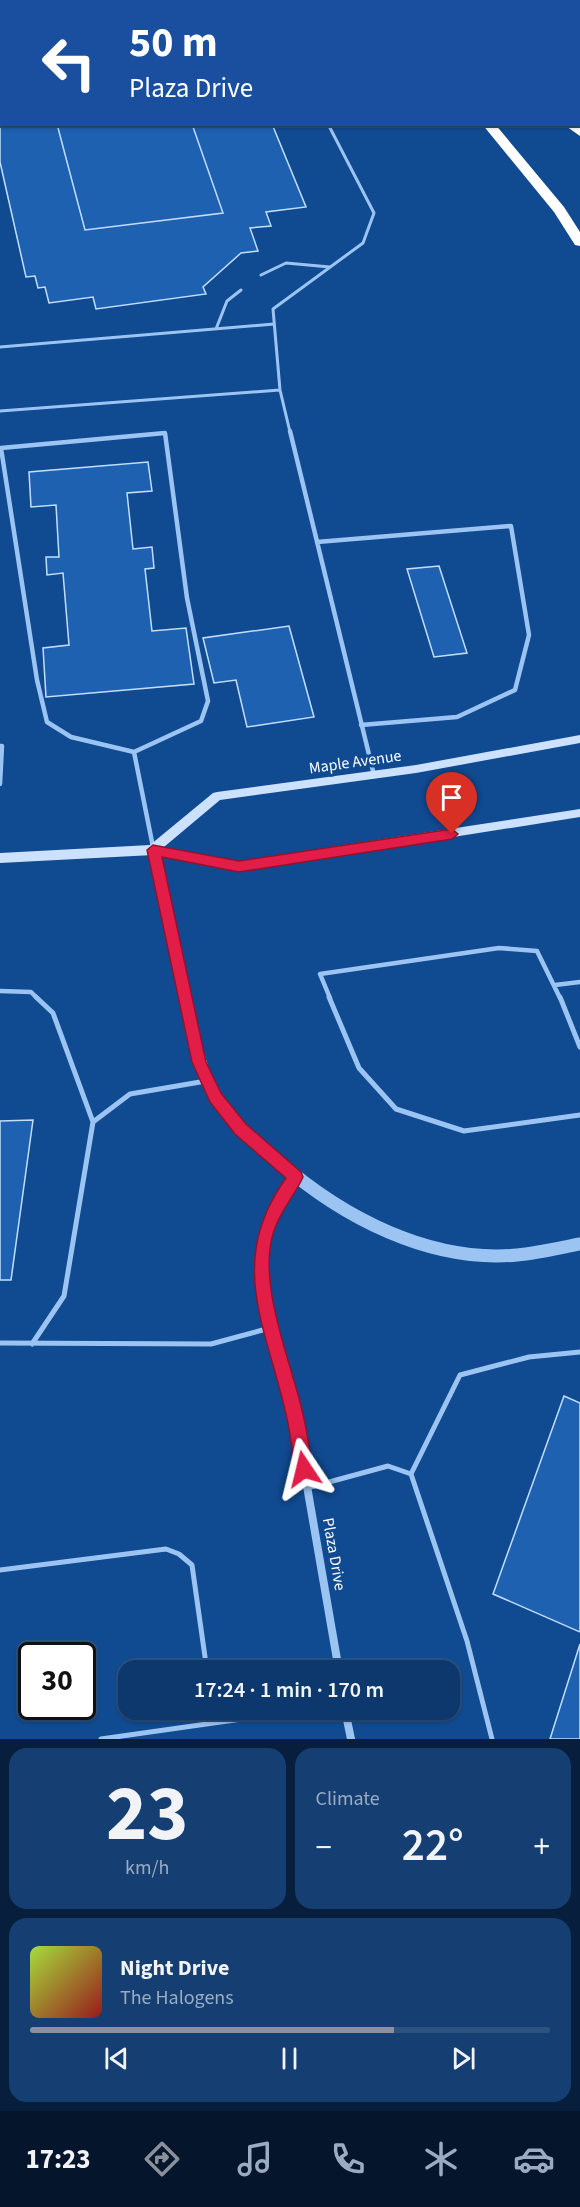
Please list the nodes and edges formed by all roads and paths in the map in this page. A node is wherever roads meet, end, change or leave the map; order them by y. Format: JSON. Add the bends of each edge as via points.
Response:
{"nodes":[{"id":1,"x":329,"y":126,"type":"edge"},
{"id":2,"x":490,"y":126,"type":"edge"},
{"id":3,"x":580,"y":242,"type":"edge"},
{"id":4,"x":330,"y":267,"type":"junction"},
{"id":5,"x":261,"y":275,"type":"dead end"},
{"id":6,"x":242,"y":290,"type":"dead end"},
{"id":7,"x":274,"y":324,"type":"junction"},
{"id":8,"x":216,"y":329,"type":"junction"},
{"id":9,"x":0,"y":347,"type":"edge"},
{"id":10,"x":280,"y":390,"type":"junction"},
{"id":11,"x":0,"y":411,"type":"edge"},
{"id":12,"x":317,"y":542,"type":"junction"},
{"id":13,"x":361,"y":725,"type":"junction"},
{"id":14,"x":580,"y":739,"type":"edge"},
{"id":15,"x":0,"y":746,"type":"edge"},
{"id":16,"x":134,"y":752,"type":"junction"},
{"id":17,"x":374,"y":775,"type":"junction"},
{"id":18,"x":0,"y":784,"type":"edge"},
{"id":19,"x":580,"y":813,"type":"edge"},
{"id":20,"x":153,"y":850,"type":"junction"},
{"id":21,"x":0,"y":858,"type":"edge"},
{"id":22,"x":580,"y":982,"type":"edge"},
{"id":23,"x":555,"y":986,"type":"junction"},
{"id":24,"x":0,"y":991,"type":"edge"},
{"id":25,"x":580,"y":1047,"type":"edge"},
{"id":26,"x":208,"y":1080,"type":"junction"},
{"id":27,"x":580,"y":1115,"type":"edge"},
{"id":28,"x":93,"y":1122,"type":"junction"},
{"id":29,"x":296,"y":1177,"type":"junction"},
{"id":30,"x":580,"y":1244,"type":"edge"},
{"id":31,"x":270,"y":1328,"type":"junction"},
{"id":32,"x":0,"y":1343,"type":"edge"},
{"id":33,"x":32,"y":1344,"type":"junction"},
{"id":34,"x":580,"y":1352,"type":"edge"},
{"id":35,"x":411,"y":1474,"type":"junction"},
{"id":36,"x":307,"y":1488,"type":"junction"},
{"id":37,"x":0,"y":1570,"type":"edge"},
{"id":38,"x":205,"y":1660,"type":"edge"},
{"id":39,"x":337,"y":1660,"type":"edge"},
{"id":40,"x":230,"y":1720,"type":"edge"},
{"id":41,"x":347,"y":1720,"type":"edge"},
{"id":42,"x":215,"y":1722,"type":"joint"},
{"id":43,"x":141,"y":1736,"type":"edge"},
{"id":44,"x":101,"y":1739,"type":"edge"},
{"id":45,"x":351,"y":1739,"type":"edge"},
{"id":46,"x":492,"y":1739,"type":"edge"}],
"edges":[{"from":1,"to":4,"type":"lane","via":[[374,213],[363,243]]},
{"from":2,"to":3,"type":"highway","via":[[559,210]]},
{"from":4,"to":5,"type":"lane","via":[[292,262],[276,265]]},
{"from":4,"to":7,"type":"lane","via":[[273,309]]},
{"from":6,"to":8,"type":"lane","via":[[227,301]]},
{"from":7,"to":8,"type":"lane"},
{"from":7,"to":10,"type":"lane"},
{"from":8,"to":9,"type":"lane"},
{"from":10,"to":11,"type":"lane"},
{"from":10,"to":12,"type":"lane"},
{"from":12,"to":13,"type":"lane"},
{"from":12,"to":13,"type":"lane","via":[[511,526],[529,635],[515,690],[457,717]]},
{"from":13,"to":17,"type":"lane"},
{"from":14,"to":17,"type":"main road","name":"Maple Avenue"},
{"from":15,"to":18,"type":"lane"},
{"from":16,"to":16,"type":"lane","via":[[201,722],[208,701],[187,598],[165,433],[1,448],[46,722],[71,737]]},
{"from":16,"to":20,"type":"lane"},
{"from":17,"to":20,"type":"main road","name":"Maple Avenue","via":[[217,796]]},
{"from":19,"to":20,"type":"main road","via":[[239,866]]},
{"from":20,"to":21,"type":"main road"},
{"from":20,"to":26,"type":"street","via":[[199,1062]]},
{"from":22,"to":23,"type":"lane"},
{"from":23,"to":25,"type":"lane"},
{"from":23,"to":27,"type":"lane","via":[[537,951],[499,948],[320,974],[360,1068],[396,1109],[464,1131]]},
{"from":24,"to":28,"type":"lane","via":[[31,992],[53,1013]]},
{"from":26,"to":28,"type":"lane","via":[[130,1094]]},
{"from":26,"to":29,"type":"street","via":[[215,1097],[241,1129]]},
{"from":28,"to":33,"type":"lane","via":[[64,1296]]},
{"from":29,"to":30,"type":"street","via":[[358,1219],[408,1240],[461,1253],[516,1255]]},
{"from":29,"to":31,"type":"street","name":"Plaza Drive","via":[[265,1233],[262,1252]]},
{"from":31,"to":33,"type":"lane","via":[[211,1344]]},
{"from":31,"to":36,"type":"street","name":"Plaza Drive","via":[[294,1411]]},
{"from":32,"to":33,"type":"lane"},
{"from":34,"to":35,"type":"lane","via":[[529,1357],[460,1375]]},
{"from":35,"to":36,"type":"lane","via":[[388,1466]]},
{"from":35,"to":46,"type":"lane","via":[[467,1641]]},
{"from":36,"to":39,"type":"street","name":"Plaza Drive"},
{"from":37,"to":38,"type":"lane","via":[[166,1549],[179,1554],[192,1565]]},
{"from":40,"to":42,"type":"lane"},
{"from":41,"to":45,"type":"street"},
{"from":42,"to":43,"type":"lane"},
{"from":43,"to":44,"type":"lane"}]}
